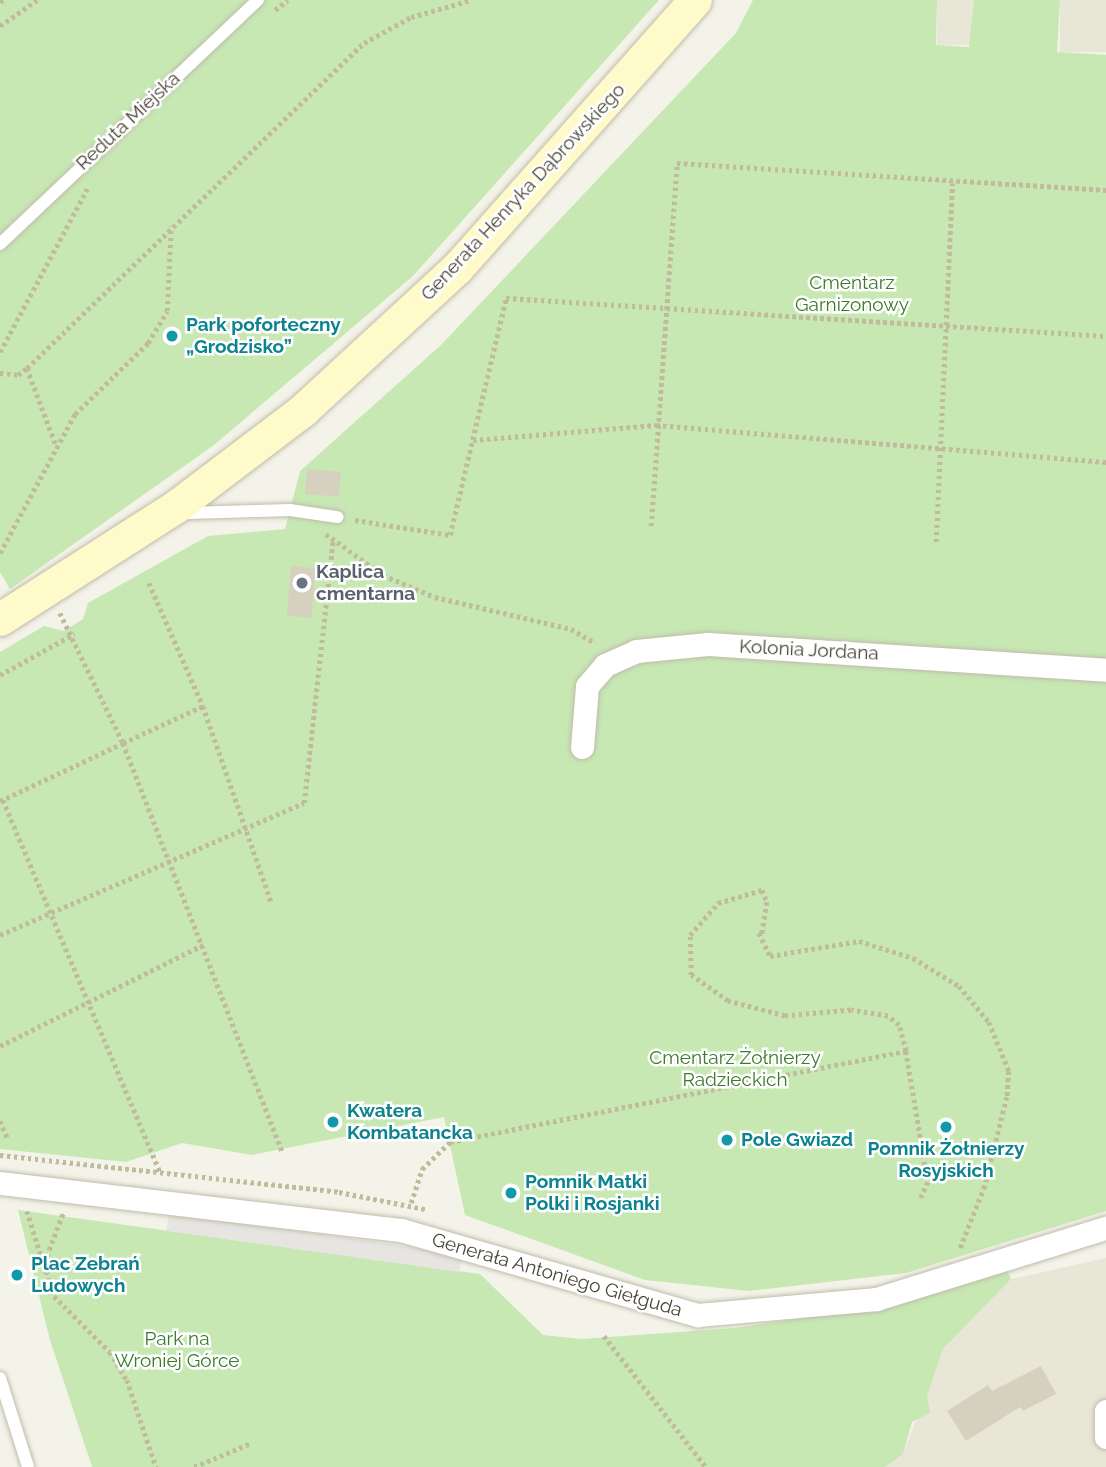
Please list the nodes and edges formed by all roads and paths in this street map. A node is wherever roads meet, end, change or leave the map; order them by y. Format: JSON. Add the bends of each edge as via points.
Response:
{"nodes":[{"id":1,"x":37,"y":0,"type":"edge"},
{"id":2,"x":258,"y":0,"type":"edge"},
{"id":3,"x":471,"y":0,"type":"edge"},
{"id":4,"x":695,"y":0,"type":"edge"},
{"id":5,"x":0,"y":26,"type":"edge"},
{"id":6,"x":107,"y":141,"type":"junction"},
{"id":7,"x":953,"y":183,"type":"junction"},
{"id":8,"x":1106,"y":190,"type":"edge"},
{"id":9,"x":171,"y":225,"type":"junction"},
{"id":10,"x":0,"y":244,"type":"edge"},
{"id":11,"x":663,"y":305,"type":"junction"},
{"id":12,"x":945,"y":327,"type":"junction"},
{"id":13,"x":1106,"y":336,"type":"edge"},
{"id":14,"x":0,"y":352,"type":"edge"},
{"id":15,"x":27,"y":368,"type":"junction"},
{"id":16,"x":0,"y":372,"type":"edge"},
{"id":17,"x":656,"y":425,"type":"junction"},
{"id":18,"x":473,"y":440,"type":"junction"},
{"id":19,"x":57,"y":448,"type":"junction"},
{"id":20,"x":939,"y":451,"type":"junction"},
{"id":21,"x":1106,"y":462,"type":"edge"},
{"id":22,"x":178,"y":505,"type":"junction"},
{"id":23,"x":337,"y":517,"type":"joint"},
{"id":24,"x":318,"y":524,"type":"dead end"},
{"id":25,"x":652,"y":526,"type":"dead end"},
{"id":26,"x":333,"y":542,"type":"junction"},
{"id":27,"x":936,"y":542,"type":"dead end"},
{"id":28,"x":0,"y":554,"type":"edge"},
{"id":29,"x":149,"y":583,"type":"dead end"},
{"id":30,"x":66,"y":600,"type":"dead end"},
{"id":31,"x":0,"y":619,"type":"edge"},
{"id":32,"x":74,"y":634,"type":"junction"},
{"id":33,"x":580,"y":634,"type":"dead end"},
{"id":34,"x":1106,"y":670,"type":"edge"},
{"id":35,"x":0,"y":675,"type":"edge"},
{"id":36,"x":204,"y":706,"type":"junction"},
{"id":37,"x":122,"y":743,"type":"junction"},
{"id":38,"x":582,"y":747,"type":"dead end"},
{"id":39,"x":2,"y":801,"type":"edge"},
{"id":40,"x":246,"y":828,"type":"junction"},
{"id":41,"x":171,"y":861,"type":"junction"},
{"id":42,"x":272,"y":904,"type":"dead end"},
{"id":43,"x":52,"y":912,"type":"junction"},
{"id":44,"x":0,"y":935,"type":"edge"},
{"id":45,"x":203,"y":946,"type":"junction"},
{"id":46,"x":90,"y":1001,"type":"junction"},
{"id":47,"x":0,"y":1046,"type":"edge"},
{"id":48,"x":906,"y":1051,"type":"junction"},
{"id":49,"x":0,"y":1121,"type":"edge"},
{"id":50,"x":8,"y":1139,"type":"dead end"},
{"id":51,"x":282,"y":1151,"type":"dead end"},
{"id":52,"x":0,"y":1155,"type":"edge"},
{"id":53,"x":160,"y":1172,"type":"junction"},
{"id":54,"x":8,"y":1183,"type":"edge"},
{"id":55,"x":75,"y":1191,"type":"junction"},
{"id":56,"x":339,"y":1192,"type":"dead end"},
{"id":57,"x":920,"y":1198,"type":"dead end"},
{"id":58,"x":1106,"y":1228,"type":"edge"},
{"id":59,"x":401,"y":1230,"type":"junction"},
{"id":60,"x":970,"y":1255,"type":"dead end"},
{"id":61,"x":44,"y":1264,"type":"junction"},
{"id":62,"x":604,"y":1336,"type":"dead end"},
{"id":63,"x":0,"y":1378,"type":"edge"},
{"id":64,"x":1106,"y":1411,"type":"edge"},
{"id":65,"x":1106,"y":1437,"type":"edge"},
{"id":66,"x":251,"y":1443,"type":"dead end"},
{"id":67,"x":28,"y":1467,"type":"edge"},
{"id":68,"x":156,"y":1467,"type":"edge"},
{"id":69,"x":194,"y":1467,"type":"edge"},
{"id":70,"x":706,"y":1467,"type":"edge"}],
"edges":[{"from":1,"to":5,"type":"path"},
{"from":2,"to":6,"type":"lane","name":"Reduta Miejska"},
{"from":3,"to":9,"type":"path","via":[[411,17],[363,43]]},
{"from":4,"to":22,"type":"street","name":"Generała Henryka Dąbrowskiego","via":[[457,268],[303,410]]},
{"from":6,"to":10,"type":"lane","name":"Reduta Miejska"},
{"from":6,"to":14,"type":"path","via":[[83,198]]},
{"from":7,"to":8,"type":"path"},
{"from":7,"to":11,"type":"path","via":[[677,163]]},
{"from":7,"to":12,"type":"path"},
{"from":9,"to":15,"type":"path"},
{"from":9,"to":19,"type":"path","via":[[167,312],[149,343],[75,414]]},
{"from":11,"to":12,"type":"path"},
{"from":11,"to":17,"type":"path"},
{"from":11,"to":18,"type":"path","via":[[506,298]]},
{"from":12,"to":13,"type":"path"},
{"from":12,"to":20,"type":"path"},
{"from":15,"to":16,"type":"path","via":[[18,375]]},
{"from":15,"to":19,"type":"path"},
{"from":17,"to":18,"type":"path"},
{"from":17,"to":20,"type":"path"},
{"from":17,"to":25,"type":"path"},
{"from":18,"to":23,"type":"path","via":[[450,535]]},
{"from":19,"to":28,"type":"path"},
{"from":20,"to":21,"type":"path"},
{"from":20,"to":27,"type":"path"},
{"from":22,"to":23,"type":"lane","via":[[188,513],[290,510]]},
{"from":22,"to":31,"type":"street","name":"Generała Henryka Dąbrowskiego"},
{"from":24,"to":26,"type":"path"},
{"from":26,"to":33,"type":"path","via":[[383,575],[471,611]]},
{"from":26,"to":40,"type":"path","via":[[304,803]]},
{"from":29,"to":36,"type":"path"},
{"from":30,"to":32,"type":"path","via":[[55,607]]},
{"from":32,"to":35,"type":"path"},
{"from":32,"to":37,"type":"path"},
{"from":34,"to":38,"type":"street","name":"Kolonia Jordana","via":[[708,644],[636,651],[605,665],[587,686]]},
{"from":36,"to":37,"type":"path"},
{"from":36,"to":40,"type":"path"},
{"from":37,"to":39,"type":"path"},
{"from":37,"to":41,"type":"path"},
{"from":39,"to":43,"type":"path"},
{"from":40,"to":41,"type":"path"},
{"from":40,"to":42,"type":"path"},
{"from":41,"to":43,"type":"path"},
{"from":41,"to":45,"type":"path"},
{"from":43,"to":44,"type":"path"},
{"from":43,"to":46,"type":"path"},
{"from":45,"to":46,"type":"path"},
{"from":45,"to":51,"type":"path"},
{"from":46,"to":47,"type":"path"},
{"from":46,"to":53,"type":"path"},
{"from":48,"to":57,"type":"path","via":[[928,1182]]},
{"from":48,"to":59,"type":"path","via":[[450,1142],[422,1169]]},
{"from":48,"to":60,"type":"path","via":[[899,1024],[888,1016],[851,1010],[785,1016],[728,1001],[691,975],[690,935],[718,903],[762,890],[767,901],[760,930],[770,956],[859,941],[913,958],[958,986],[989,1022],[1009,1071],[1003,1124],[957,1259]]},
{"from":49,"to":50,"type":"path"},
{"from":52,"to":53,"type":"path"},
{"from":53,"to":56,"type":"path"},
{"from":54,"to":55,"type":"street","name":"Generała Antoniego Giełguda"},
{"from":54,"to":61,"type":"path"},
{"from":55,"to":59,"type":"street","name":"Generała Antoniego Giełguda"},
{"from":55,"to":61,"type":"path"},
{"from":58,"to":59,"type":"street","name":"Generała Antoniego Giełguda","via":[[898,1294],[716,1315],[657,1307]]},
{"from":61,"to":68,"type":"path","via":[[54,1296],[110,1352],[127,1380]]},
{"from":62,"to":70,"type":"path"},
{"from":63,"to":67,"type":"lane"},
{"from":64,"to":65,"type":"street"},
{"from":66,"to":69,"type":"path"}]}
